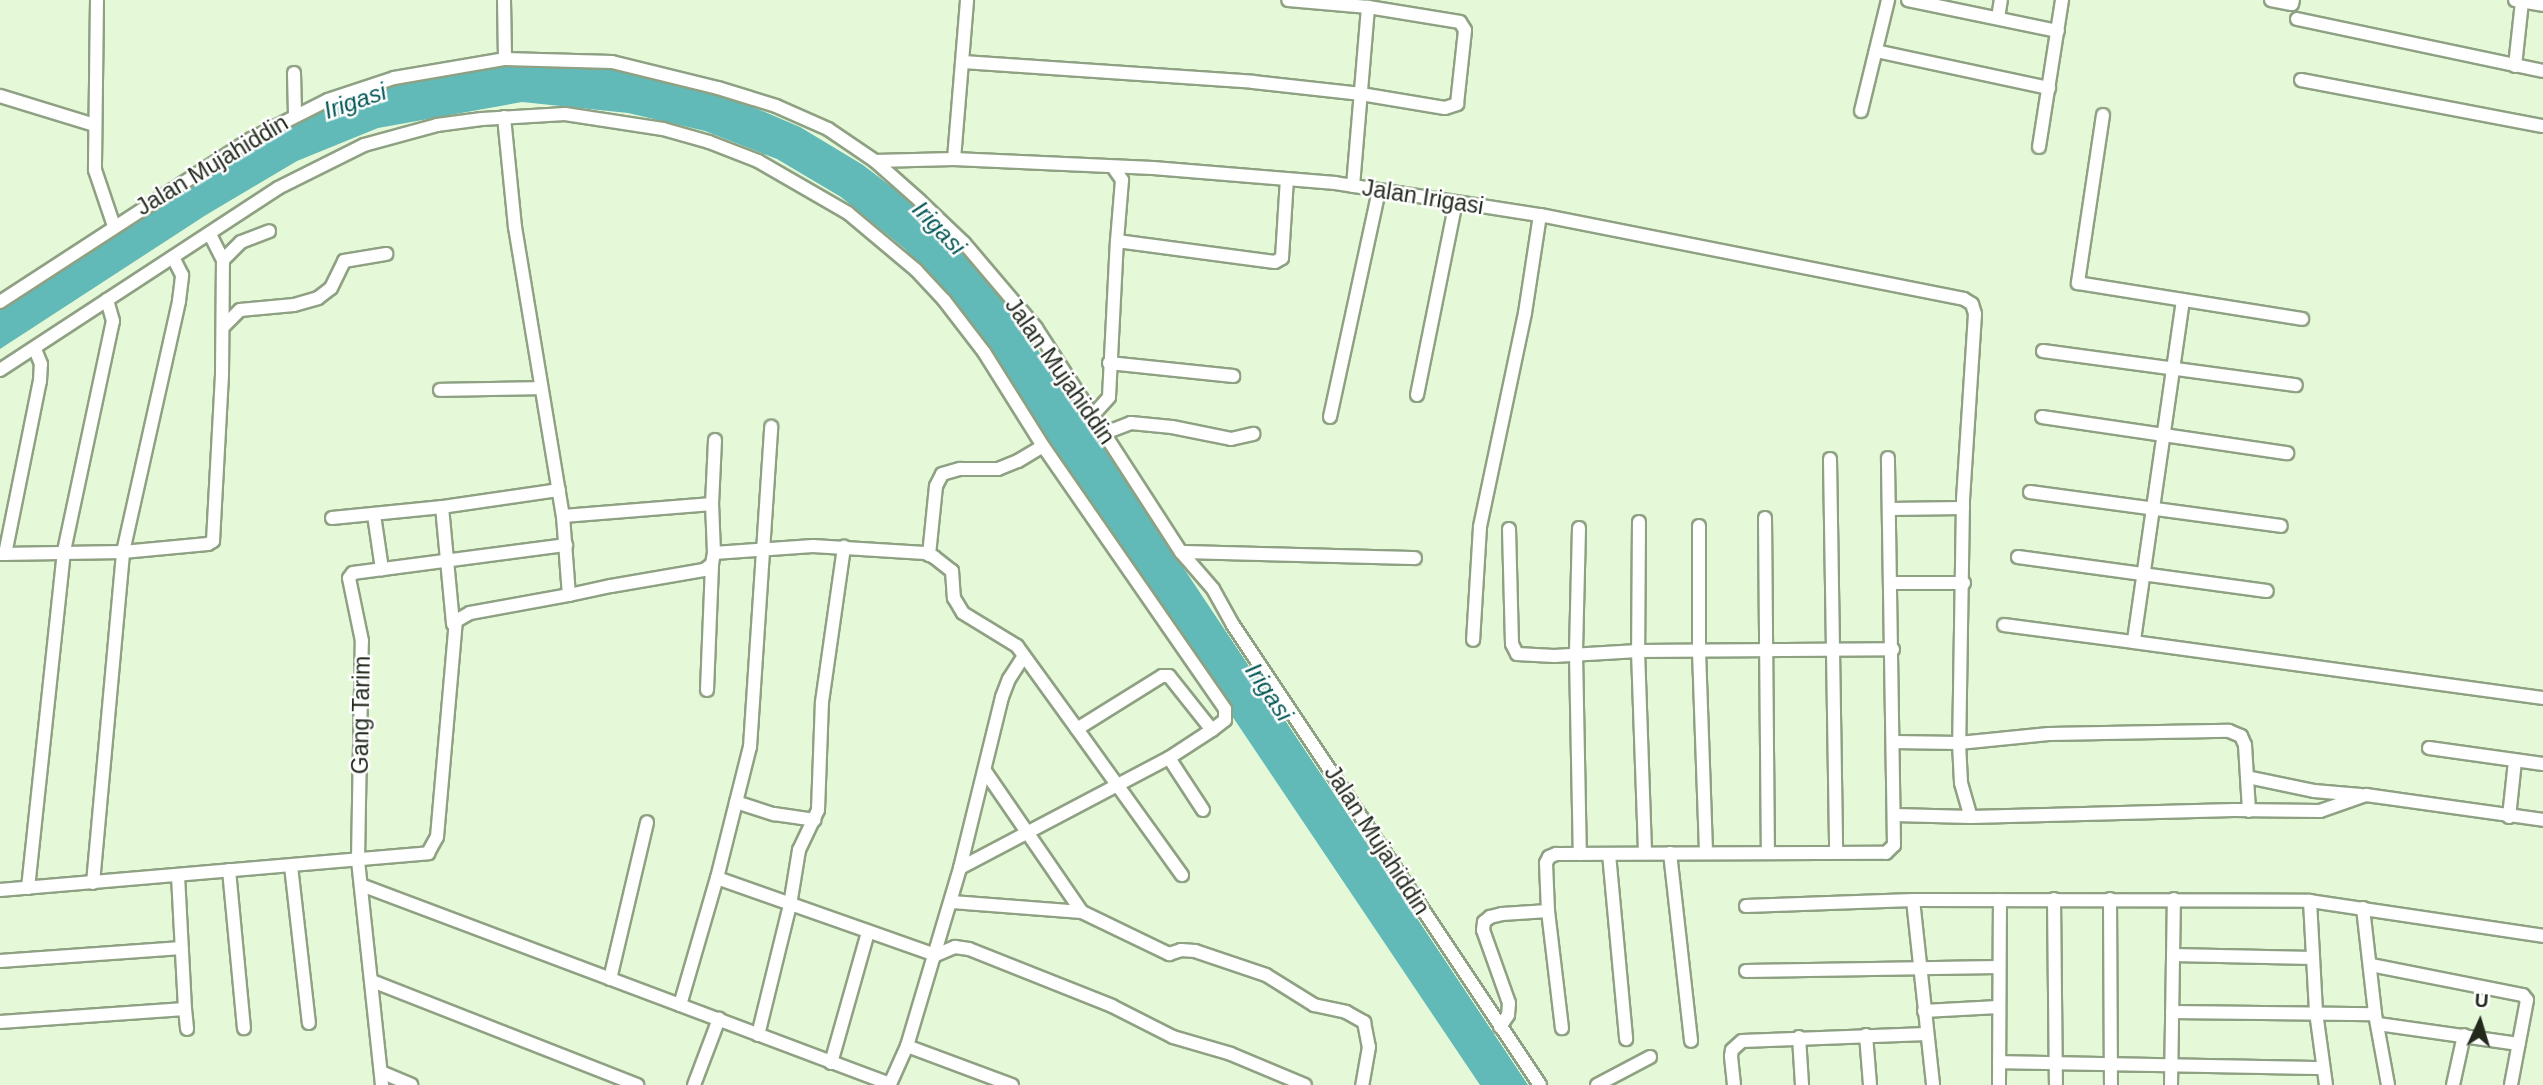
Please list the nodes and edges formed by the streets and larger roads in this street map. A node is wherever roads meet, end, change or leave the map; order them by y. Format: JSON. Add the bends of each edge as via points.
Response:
{"nodes":[{"id":1,"x":97,"y":0,"type":"edge"},
{"id":2,"x":504,"y":0,"type":"edge"},
{"id":3,"x":967,"y":0,"type":"edge"},
{"id":4,"x":1288,"y":0,"type":"edge"},
{"id":5,"x":1888,"y":0,"type":"edge"},
{"id":6,"x":1908,"y":0,"type":"edge"},
{"id":7,"x":2001,"y":0,"type":"edge"},
{"id":8,"x":2062,"y":0,"type":"edge"},
{"id":9,"x":2272,"y":0,"type":"edge"},
{"id":10,"x":2293,"y":0,"type":"edge"},
{"id":11,"x":2518,"y":1,"type":"edge"},
{"id":12,"x":1938,"y":3,"type":"edge"},
{"id":13,"x":2543,"y":5,"type":"edge"},
{"id":14,"x":1368,"y":7,"type":"junction"},
{"id":15,"x":1998,"y":19,"type":"junction"},
{"id":16,"x":2297,"y":19,"type":"dead end"},
{"id":17,"x":2058,"y":31,"type":"junction"},
{"id":18,"x":1876,"y":51,"type":"junction"},
{"id":19,"x":505,"y":59,"type":"junction"},
{"id":20,"x":963,"y":62,"type":"junction"},
{"id":21,"x":2515,"y":66,"type":"junction"},
{"id":22,"x":2543,"y":71,"type":"edge"},
{"id":23,"x":294,"y":73,"type":"dead end"},
{"id":24,"x":2301,"y":80,"type":"dead end"},
{"id":25,"x":2049,"y":88,"type":"junction"},
{"id":26,"x":1361,"y":94,"type":"junction"},
{"id":27,"x":0,"y":96,"type":"edge"},
{"id":28,"x":1861,"y":111,"type":"dead end"},
{"id":29,"x":295,"y":115,"type":"junction"},
{"id":30,"x":2102,"y":115,"type":"dead end"},
{"id":31,"x":504,"y":117,"type":"junction"},
{"id":32,"x":93,"y":125,"type":"junction"},
{"id":33,"x":2543,"y":126,"type":"edge"},
{"id":34,"x":2039,"y":146,"type":"dead end"},
{"id":35,"x":954,"y":159,"type":"junction"},
{"id":36,"x":875,"y":161,"type":"junction"},
{"id":37,"x":1113,"y":167,"type":"junction"},
{"id":38,"x":1287,"y":179,"type":"junction"},
{"id":39,"x":1353,"y":186,"type":"junction"},
{"id":40,"x":1379,"y":190,"type":"junction"},
{"id":41,"x":1456,"y":202,"type":"junction"},
{"id":42,"x":1540,"y":215,"type":"junction"},
{"id":43,"x":114,"y":226,"type":"junction"},
{"id":44,"x":269,"y":231,"type":"dead end"},
{"id":45,"x":209,"y":233,"type":"junction"},
{"id":46,"x":1117,"y":241,"type":"junction"},
{"id":47,"x":386,"y":254,"type":"dead end"},
{"id":48,"x":173,"y":257,"type":"junction"},
{"id":49,"x":223,"y":260,"type":"junction"},
{"id":50,"x":107,"y":300,"type":"junction"},
{"id":51,"x":2183,"y":300,"type":"junction"},
{"id":52,"x":0,"y":302,"type":"edge"},
{"id":53,"x":2302,"y":319,"type":"dead end"},
{"id":54,"x":223,"y":327,"type":"junction"},
{"id":55,"x":35,"y":349,"type":"junction"},
{"id":56,"x":2043,"y":351,"type":"dead end"},
{"id":57,"x":1109,"y":363,"type":"junction"},
{"id":58,"x":2172,"y":368,"type":"junction"},
{"id":59,"x":0,"y":370,"type":"edge"},
{"id":60,"x":1233,"y":376,"type":"dead end"},
{"id":61,"x":2296,"y":385,"type":"dead end"},
{"id":62,"x":541,"y":388,"type":"junction"},
{"id":63,"x":440,"y":390,"type":"dead end"},
{"id":64,"x":1417,"y":395,"type":"dead end"},
{"id":65,"x":1093,"y":415,"type":"junction"},
{"id":66,"x":1330,"y":417,"type":"dead end"},
{"id":67,"x":2042,"y":417,"type":"dead end"},
{"id":68,"x":771,"y":427,"type":"dead end"},
{"id":69,"x":1105,"y":433,"type":"junction"},
{"id":70,"x":1253,"y":434,"type":"dead end"},
{"id":71,"x":2163,"y":435,"type":"junction"},
{"id":72,"x":715,"y":440,"type":"dead end"},
{"id":73,"x":1043,"y":446,"type":"junction"},
{"id":74,"x":2287,"y":453,"type":"dead end"},
{"id":75,"x":1888,"y":458,"type":"dead end"},
{"id":76,"x":1830,"y":459,"type":"dead end"},
{"id":77,"x":559,"y":490,"type":"junction"},
{"id":78,"x":2031,"y":492,"type":"dead end"},
{"id":79,"x":712,"y":504,"type":"junction"},
{"id":80,"x":442,"y":507,"type":"junction"},
{"id":81,"x":1963,"y":508,"type":"junction"},
{"id":82,"x":2153,"y":508,"type":"junction"},
{"id":83,"x":1890,"y":509,"type":"junction"},
{"id":84,"x":374,"y":515,"type":"junction"},
{"id":85,"x":563,"y":516,"type":"junction"},
{"id":86,"x":332,"y":518,"type":"dead end"},
{"id":87,"x":1765,"y":518,"type":"dead end"},
{"id":88,"x":1639,"y":522,"type":"dead end"},
{"id":89,"x":1699,"y":526,"type":"dead end"},
{"id":90,"x":2281,"y":526,"type":"dead end"},
{"id":91,"x":1509,"y":528,"type":"dead end"},
{"id":92,"x":1579,"y":528,"type":"dead end"},
{"id":93,"x":566,"y":545,"type":"junction"},
{"id":94,"x":844,"y":547,"type":"junction"},
{"id":95,"x":761,"y":548,"type":"junction"},
{"id":96,"x":64,"y":551,"type":"junction"},
{"id":97,"x":123,"y":552,"type":"junction"},
{"id":98,"x":1181,"y":552,"type":"junction"},
{"id":99,"x":2,"y":554,"type":"edge"},
{"id":100,"x":929,"y":555,"type":"junction"},
{"id":101,"x":2018,"y":557,"type":"dead end"},
{"id":102,"x":1415,"y":558,"type":"dead end"},
{"id":103,"x":446,"y":559,"type":"junction"},
{"id":104,"x":713,"y":559,"type":"junction"},
{"id":105,"x":382,"y":569,"type":"junction"},
{"id":106,"x":2144,"y":574,"type":"junction"},
{"id":107,"x":1892,"y":583,"type":"junction"},
{"id":108,"x":1964,"y":583,"type":"junction"},
{"id":109,"x":2267,"y":591,"type":"dead end"},
{"id":110,"x":569,"y":595,"type":"junction"},
{"id":111,"x":453,"y":624,"type":"junction"},
{"id":112,"x":2004,"y":625,"type":"dead end"},
{"id":113,"x":1472,"y":639,"type":"dead end"},
{"id":114,"x":2134,"y":642,"type":"junction"},
{"id":115,"x":1831,"y":648,"type":"junction"},
{"id":116,"x":1768,"y":649,"type":"junction"},
{"id":117,"x":1893,"y":649,"type":"junction"},
{"id":118,"x":1638,"y":651,"type":"junction"},
{"id":119,"x":1699,"y":651,"type":"junction"},
{"id":120,"x":1576,"y":654,"type":"junction"},
{"id":121,"x":1024,"y":656,"type":"junction"},
{"id":122,"x":707,"y":690,"type":"dead end"},
{"id":123,"x":2543,"y":698,"type":"edge"},
{"id":124,"x":1077,"y":729,"type":"junction"},
{"id":125,"x":1212,"y":730,"type":"junction"},
{"id":126,"x":1894,"y":742,"type":"junction"},
{"id":127,"x":1959,"y":743,"type":"junction"},
{"id":128,"x":2428,"y":748,"type":"dead end"},
{"id":129,"x":1170,"y":758,"type":"junction"},
{"id":130,"x":2515,"y":761,"type":"junction"},
{"id":131,"x":2543,"y":764,"type":"edge"},
{"id":132,"x":985,"y":771,"type":"junction"},
{"id":133,"x":2248,"y":777,"type":"junction"},
{"id":134,"x":1120,"y":785,"type":"junction"},
{"id":135,"x":2366,"y":795,"type":"junction"},
{"id":136,"x":736,"y":802,"type":"junction"},
{"id":137,"x":1203,"y":810,"type":"dead end"},
{"id":138,"x":2249,"y":811,"type":"junction"},
{"id":139,"x":1895,"y":815,"type":"junction"},
{"id":140,"x":1971,"y":817,"type":"junction"},
{"id":141,"x":2509,"y":817,"type":"junction"},
{"id":142,"x":815,"y":820,"type":"junction"},
{"id":143,"x":2543,"y":820,"type":"edge"},
{"id":144,"x":647,"y":822,"type":"dead end"},
{"id":145,"x":1028,"y":833,"type":"junction"},
{"id":146,"x":1609,"y":853,"type":"junction"},
{"id":147,"x":1645,"y":853,"type":"junction"},
{"id":148,"x":1670,"y":853,"type":"junction"},
{"id":149,"x":1706,"y":853,"type":"junction"},
{"id":150,"x":1768,"y":853,"type":"junction"},
{"id":151,"x":1836,"y":853,"type":"junction"},
{"id":152,"x":1580,"y":854,"type":"junction"},
{"id":153,"x":358,"y":860,"type":"junction"},
{"id":154,"x":291,"y":866,"type":"junction"},
{"id":155,"x":960,"y":868,"type":"junction"},
{"id":156,"x":229,"y":870,"type":"junction"},
{"id":157,"x":1182,"y":874,"type":"dead end"},
{"id":158,"x":178,"y":876,"type":"junction"},
{"id":159,"x":718,"y":878,"type":"junction"},
{"id":160,"x":93,"y":883,"type":"junction"},
{"id":161,"x":361,"y":885,"type":"junction"},
{"id":162,"x":27,"y":888,"type":"junction"},
{"id":163,"x":0,"y":890,"type":"edge"},
{"id":164,"x":2054,"y":899,"type":"junction"},
{"id":165,"x":2110,"y":899,"type":"junction"},
{"id":166,"x":2174,"y":899,"type":"junction"},
{"id":167,"x":1913,"y":900,"type":"junction"},
{"id":168,"x":2000,"y":900,"type":"junction"},
{"id":169,"x":2310,"y":901,"type":"junction"},
{"id":170,"x":952,"y":902,"type":"junction"},
{"id":171,"x":790,"y":905,"type":"junction"},
{"id":172,"x":1746,"y":906,"type":"dead end"},
{"id":173,"x":2363,"y":908,"type":"junction"},
{"id":174,"x":1548,"y":911,"type":"junction"},
{"id":175,"x":1082,"y":912,"type":"junction"},
{"id":176,"x":868,"y":932,"type":"junction"},
{"id":177,"x":2543,"y":936,"type":"edge"},
{"id":178,"x":182,"y":948,"type":"junction"},
{"id":179,"x":936,"y":955,"type":"junction"},
{"id":180,"x":2173,"y":955,"type":"junction"},
{"id":181,"x":2313,"y":958,"type":"junction"},
{"id":182,"x":0,"y":961,"type":"edge"},
{"id":183,"x":2371,"y":965,"type":"junction"},
{"id":184,"x":1920,"y":967,"type":"junction"},
{"id":185,"x":1998,"y":967,"type":"junction"},
{"id":186,"x":1746,"y":971,"type":"dead end"},
{"id":187,"x":610,"y":979,"type":"junction"},
{"id":188,"x":372,"y":981,"type":"junction"},
{"id":189,"x":680,"y":1005,"type":"junction"},
{"id":190,"x":1998,"y":1007,"type":"junction"},
{"id":191,"x":186,"y":1009,"type":"junction"},
{"id":192,"x":1924,"y":1011,"type":"junction"},
{"id":193,"x":2172,"y":1012,"type":"junction"},
{"id":194,"x":2316,"y":1012,"type":"junction"},
{"id":195,"x":2377,"y":1019,"type":"junction"},
{"id":196,"x":719,"y":1020,"type":"junction"},
{"id":197,"x":0,"y":1021,"type":"edge"},
{"id":198,"x":309,"y":1023,"type":"dead end"},
{"id":199,"x":1500,"y":1027,"type":"junction"},
{"id":200,"x":244,"y":1028,"type":"dead end"},
{"id":201,"x":1562,"y":1028,"type":"dead end"},
{"id":202,"x":187,"y":1029,"type":"dead end"},
{"id":203,"x":1927,"y":1034,"type":"junction"},
{"id":204,"x":758,"y":1035,"type":"junction"},
{"id":205,"x":1866,"y":1035,"type":"junction"},
{"id":206,"x":2463,"y":1035,"type":"junction"},
{"id":207,"x":1799,"y":1037,"type":"junction"},
{"id":208,"x":1626,"y":1040,"type":"dead end"},
{"id":209,"x":1691,"y":1041,"type":"dead end"},
{"id":210,"x":2519,"y":1044,"type":"junction"},
{"id":211,"x":907,"y":1046,"type":"junction"},
{"id":212,"x":1650,"y":1057,"type":"dead end"},
{"id":213,"x":1999,"y":1062,"type":"junction"},
{"id":214,"x":831,"y":1063,"type":"junction"},
{"id":215,"x":2112,"y":1063,"type":"junction"},
{"id":216,"x":2056,"y":1065,"type":"junction"},
{"id":217,"x":2172,"y":1065,"type":"junction"},
{"id":218,"x":2323,"y":1069,"type":"junction"},
{"id":219,"x":382,"y":1078,"type":"edge"},
{"id":220,"x":890,"y":1084,"type":"edge"},
{"id":221,"x":411,"y":1085,"type":"edge"},
{"id":222,"x":637,"y":1085,"type":"edge"},
{"id":223,"x":694,"y":1085,"type":"edge"},
{"id":224,"x":1012,"y":1085,"type":"edge"},
{"id":225,"x":1305,"y":1085,"type":"edge"},
{"id":226,"x":1362,"y":1085,"type":"edge"},
{"id":227,"x":1540,"y":1085,"type":"edge"},
{"id":228,"x":1597,"y":1085,"type":"edge"},
{"id":229,"x":1734,"y":1085,"type":"edge"},
{"id":230,"x":1802,"y":1085,"type":"edge"},
{"id":231,"x":1870,"y":1085,"type":"edge"},
{"id":232,"x":1933,"y":1085,"type":"edge"},
{"id":233,"x":1999,"y":1085,"type":"edge"},
{"id":234,"x":2056,"y":1085,"type":"edge"},
{"id":235,"x":2111,"y":1085,"type":"edge"},
{"id":236,"x":2171,"y":1085,"type":"edge"},
{"id":237,"x":2326,"y":1085,"type":"edge"},
{"id":238,"x":2388,"y":1085,"type":"edge"},
{"id":239,"x":2453,"y":1085,"type":"edge"},
{"id":240,"x":2511,"y":1085,"type":"edge"}],
"edges":[{"from":1,"to":32,"type":"street"},
{"from":2,"to":19,"type":"street"},
{"from":3,"to":20,"type":"street"},
{"from":4,"to":14,"type":"street"},
{"from":5,"to":18,"type":"street"},
{"from":6,"to":12,"type":"street"},
{"from":7,"to":15,"type":"street"},
{"from":8,"to":17,"type":"street"},
{"from":9,"to":10,"type":"street","via":[[2292,4]]},
{"from":11,"to":13,"type":"street"},
{"from":11,"to":21,"type":"street"},
{"from":12,"to":15,"type":"street"},
{"from":14,"to":26,"type":"street"},
{"from":14,"to":26,"type":"street","via":[[1455,20],[1465,30],[1459,99],[1454,106]]},
{"from":15,"to":17,"type":"street"},
{"from":16,"to":21,"type":"street"},
{"from":17,"to":25,"type":"street"},
{"from":18,"to":25,"type":"street"},
{"from":18,"to":28,"type":"street"},
{"from":19,"to":29,"type":"street","name":"Jalan Mujahiddin","via":[[394,78]]},
{"from":19,"to":36,"type":"street","name":"Jalan Mujahiddin","via":[[612,62],[663,72],[776,106],[828,129]]},
{"from":20,"to":26,"type":"street"},
{"from":20,"to":35,"type":"street"},
{"from":21,"to":22,"type":"street"},
{"from":23,"to":29,"type":"street"},
{"from":24,"to":33,"type":"street"},
{"from":25,"to":34,"type":"street"},
{"from":26,"to":39,"type":"street"},
{"from":27,"to":32,"type":"street"},
{"from":29,"to":43,"type":"street","name":"Jalan Mujahiddin"},
{"from":30,"to":51,"type":"street","via":[[2078,283]]},
{"from":31,"to":45,"type":"street","via":[[437,125],[347,152],[278,188]]},
{"from":31,"to":62,"type":"street","via":[[515,228]]},
{"from":31,"to":73,"type":"street","via":[[565,114],[663,129],[758,160],[805,185],[883,240],[934,290],[984,352]]},
{"from":32,"to":43,"type":"street","via":[[95,170]]},
{"from":35,"to":36,"type":"street","name":"Jalan Irigasi"},
{"from":35,"to":37,"type":"street","name":"Jalan Irigasi"},
{"from":36,"to":65,"type":"street","name":"Jalan Mujahiddin","via":[[964,243],[1036,328]]},
{"from":37,"to":38,"type":"street","name":"Jalan Irigasi"},
{"from":37,"to":46,"type":"street","via":[[1122,180]]},
{"from":38,"to":39,"type":"street","name":"Jalan Irigasi"},
{"from":38,"to":46,"type":"street","via":[[1280,261]]},
{"from":39,"to":40,"type":"street","name":"Jalan Irigasi"},
{"from":40,"to":41,"type":"street","name":"Jalan Irigasi"},
{"from":40,"to":66,"type":"street"},
{"from":41,"to":42,"type":"street","name":"Jalan Irigasi"},
{"from":41,"to":64,"type":"street"},
{"from":42,"to":81,"type":"street","name":"Jalan Irigasi","via":[[1969,301],[1975,314]]},
{"from":42,"to":113,"type":"street","via":[[1525,313],[1480,527]]},
{"from":43,"to":52,"type":"street","name":"Jalan Mujahiddin"},
{"from":44,"to":49,"type":"street","via":[[241,242]]},
{"from":45,"to":48,"type":"street"},
{"from":45,"to":49,"type":"street"},
{"from":46,"to":57,"type":"street"},
{"from":47,"to":54,"type":"street","via":[[344,261],[331,288],[318,298],[240,310]]},
{"from":48,"to":50,"type":"street"},
{"from":48,"to":97,"type":"street","via":[[182,275],[179,301]]},
{"from":49,"to":54,"type":"street"},
{"from":50,"to":55,"type":"street"},
{"from":50,"to":96,"type":"street","via":[[113,321]]},
{"from":51,"to":53,"type":"street"},
{"from":51,"to":58,"type":"street"},
{"from":54,"to":97,"type":"street","via":[[214,538],[208,544]]},
{"from":55,"to":59,"type":"street"},
{"from":55,"to":99,"type":"street","via":[[41,363],[40,381]]},
{"from":56,"to":58,"type":"street"},
{"from":57,"to":60,"type":"street"},
{"from":57,"to":65,"type":"street","via":[[1109,397]]},
{"from":58,"to":61,"type":"street"},
{"from":58,"to":71,"type":"street"},
{"from":62,"to":63,"type":"street"},
{"from":62,"to":77,"type":"street"},
{"from":65,"to":69,"type":"street","name":"Jalan Mujahiddin"},
{"from":67,"to":71,"type":"street"},
{"from":68,"to":95,"type":"street"},
{"from":69,"to":70,"type":"street","via":[[1131,424],[1231,439]]},
{"from":69,"to":98,"type":"street","name":"Jalan Mujahiddin"},
{"from":71,"to":74,"type":"street"},
{"from":71,"to":82,"type":"street"},
{"from":72,"to":79,"type":"street"},
{"from":73,"to":100,"type":"street","via":[[998,468],[943,474],[936,486]]},
{"from":73,"to":125,"type":"street","via":[[1225,709],[1225,720]]},
{"from":75,"to":83,"type":"street"},
{"from":76,"to":115,"type":"street"},
{"from":77,"to":80,"type":"street"},
{"from":77,"to":85,"type":"street"},
{"from":78,"to":82,"type":"street"},
{"from":79,"to":85,"type":"street"},
{"from":79,"to":104,"type":"street"},
{"from":80,"to":84,"type":"street"},
{"from":80,"to":103,"type":"street"},
{"from":81,"to":83,"type":"street"},
{"from":81,"to":108,"type":"street"},
{"from":82,"to":90,"type":"street"},
{"from":82,"to":106,"type":"street"},
{"from":83,"to":107,"type":"street"},
{"from":84,"to":86,"type":"street"},
{"from":84,"to":105,"type":"street"},
{"from":85,"to":93,"type":"street"},
{"from":87,"to":116,"type":"street"},
{"from":88,"to":118,"type":"street"},
{"from":89,"to":119,"type":"street"},
{"from":91,"to":120,"type":"street","via":[[1513,650],[1527,656]]},
{"from":92,"to":120,"type":"street"},
{"from":93,"to":103,"type":"street"},
{"from":93,"to":110,"type":"street"},
{"from":94,"to":95,"type":"street"},
{"from":94,"to":100,"type":"street"},
{"from":94,"to":142,"type":"street","via":[[822,702]]},
{"from":95,"to":104,"type":"street"},
{"from":95,"to":136,"type":"street","via":[[750,740]]},
{"from":96,"to":97,"type":"street"},
{"from":96,"to":99,"type":"street"},
{"from":96,"to":162,"type":"street"},
{"from":97,"to":160,"type":"street"},
{"from":98,"to":102,"type":"street"},
{"from":98,"to":199,"type":"street","name":"Jalan Mujahiddin","via":[[1213,589]]},
{"from":100,"to":121,"type":"street","via":[[952,570],[954,598],[962,613],[1011,642]]},
{"from":101,"to":106,"type":"street"},
{"from":103,"to":105,"type":"street"},
{"from":103,"to":111,"type":"street"},
{"from":104,"to":110,"type":"street","via":[[704,570]]},
{"from":104,"to":122,"type":"street"},
{"from":105,"to":153,"type":"street","name":"Gang Tarim","via":[[353,573],[348,586],[362,651]]},
{"from":106,"to":109,"type":"street"},
{"from":106,"to":114,"type":"street"},
{"from":107,"to":108,"type":"street"},
{"from":107,"to":117,"type":"street"},
{"from":108,"to":127,"type":"street"},
{"from":110,"to":111,"type":"street","via":[[470,613]]},
{"from":111,"to":153,"type":"street","via":[[435,844],[423,856]]},
{"from":112,"to":114,"type":"street"},
{"from":114,"to":123,"type":"street"},
{"from":115,"to":116,"type":"street"},
{"from":115,"to":117,"type":"street"},
{"from":115,"to":151,"type":"street"},
{"from":116,"to":119,"type":"street"},
{"from":116,"to":150,"type":"street"},
{"from":117,"to":126,"type":"street"},
{"from":118,"to":119,"type":"street"},
{"from":118,"to":120,"type":"street"},
{"from":118,"to":147,"type":"street"},
{"from":119,"to":149,"type":"street"},
{"from":120,"to":152,"type":"street"},
{"from":121,"to":124,"type":"street"},
{"from":121,"to":132,"type":"street","via":[[1002,697]]},
{"from":124,"to":125,"type":"street","via":[[1166,676],[1175,680]]},
{"from":124,"to":134,"type":"street"},
{"from":125,"to":129,"type":"street"},
{"from":126,"to":127,"type":"street"},
{"from":126,"to":139,"type":"street"},
{"from":127,"to":133,"type":"street","via":[[2049,734],[2229,731],[2241,736],[2245,745]]},
{"from":127,"to":140,"type":"street","via":[[1961,783]]},
{"from":128,"to":130,"type":"street"},
{"from":129,"to":134,"type":"street"},
{"from":129,"to":137,"type":"street"},
{"from":130,"to":131,"type":"street"},
{"from":130,"to":141,"type":"street"},
{"from":132,"to":145,"type":"street"},
{"from":132,"to":155,"type":"street"},
{"from":133,"to":135,"type":"street","via":[[2314,791]]},
{"from":133,"to":138,"type":"street"},
{"from":134,"to":145,"type":"street"},
{"from":134,"to":157,"type":"street"},
{"from":135,"to":138,"type":"street","via":[[2320,811]]},
{"from":135,"to":141,"type":"street"},
{"from":136,"to":142,"type":"street"},
{"from":136,"to":159,"type":"street"},
{"from":138,"to":140,"type":"street"},
{"from":139,"to":140,"type":"street"},
{"from":139,"to":151,"type":"street","via":[[1891,850]]},
{"from":141,"to":143,"type":"street"},
{"from":142,"to":171,"type":"street","via":[[799,850]]},
{"from":144,"to":187,"type":"street"},
{"from":145,"to":155,"type":"street"},
{"from":145,"to":175,"type":"street"},
{"from":146,"to":147,"type":"street"},
{"from":146,"to":152,"type":"street"},
{"from":146,"to":208,"type":"street"},
{"from":147,"to":148,"type":"street"},
{"from":148,"to":149,"type":"street"},
{"from":148,"to":209,"type":"street"},
{"from":149,"to":150,"type":"street"},
{"from":150,"to":151,"type":"street"},
{"from":152,"to":174,"type":"street","via":[[1549,857]]},
{"from":153,"to":154,"type":"street"},
{"from":153,"to":161,"type":"street","name":"Gang Tarim"},
{"from":154,"to":156,"type":"street"},
{"from":154,"to":198,"type":"street"},
{"from":155,"to":170,"type":"street"},
{"from":156,"to":158,"type":"street"},
{"from":156,"to":200,"type":"street"},
{"from":158,"to":160,"type":"street"},
{"from":158,"to":178,"type":"street"},
{"from":159,"to":171,"type":"street"},
{"from":159,"to":189,"type":"street"},
{"from":160,"to":162,"type":"street"},
{"from":161,"to":187,"type":"street"},
{"from":161,"to":188,"type":"street","name":"Gang Tarim"},
{"from":162,"to":163,"type":"street"},
{"from":164,"to":165,"type":"street"},
{"from":164,"to":168,"type":"street"},
{"from":164,"to":216,"type":"street"},
{"from":165,"to":166,"type":"street"},
{"from":165,"to":215,"type":"street"},
{"from":166,"to":169,"type":"street"},
{"from":166,"to":180,"type":"street"},
{"from":167,"to":168,"type":"street"},
{"from":167,"to":172,"type":"street"},
{"from":167,"to":184,"type":"street"},
{"from":168,"to":185,"type":"street"},
{"from":169,"to":173,"type":"street"},
{"from":169,"to":181,"type":"street"},
{"from":170,"to":175,"type":"street"},
{"from":170,"to":179,"type":"street"},
{"from":171,"to":176,"type":"street"},
{"from":171,"to":204,"type":"street"},
{"from":173,"to":177,"type":"street"},
{"from":173,"to":183,"type":"street"},
{"from":174,"to":199,"type":"street","via":[[1490,916],[1484,922],[1509,1003]]},
{"from":174,"to":201,"type":"street"},
{"from":175,"to":226,"type":"street","via":[[1169,954],[1195,951],[1266,975],[1314,1005],[1357,1016],[1368,1029],[1369,1040]]},
{"from":176,"to":179,"type":"street"},
{"from":176,"to":214,"type":"street"},
{"from":178,"to":182,"type":"street"},
{"from":178,"to":191,"type":"street"},
{"from":179,"to":211,"type":"street"},
{"from":179,"to":225,"type":"street","via":[[955,947],[969,949],[1112,1006],[1173,1037],[1231,1054]]},
{"from":180,"to":181,"type":"street"},
{"from":180,"to":193,"type":"street"},
{"from":181,"to":194,"type":"street"},
{"from":183,"to":195,"type":"street"},
{"from":183,"to":210,"type":"street","via":[[2523,995],[2527,1000]]},
{"from":184,"to":185,"type":"street"},
{"from":184,"to":186,"type":"street"},
{"from":184,"to":192,"type":"street"},
{"from":185,"to":190,"type":"street"},
{"from":187,"to":189,"type":"street"},
{"from":188,"to":219,"type":"street","name":"Gang Tarim"},
{"from":188,"to":222,"type":"street"},
{"from":189,"to":196,"type":"street"},
{"from":190,"to":192,"type":"street"},
{"from":190,"to":213,"type":"street"},
{"from":191,"to":197,"type":"street"},
{"from":191,"to":202,"type":"street"},
{"from":192,"to":203,"type":"street"},
{"from":193,"to":194,"type":"street"},
{"from":193,"to":217,"type":"street"},
{"from":194,"to":195,"type":"street"},
{"from":194,"to":218,"type":"street"},
{"from":195,"to":206,"type":"street"},
{"from":195,"to":238,"type":"street"},
{"from":196,"to":204,"type":"street"},
{"from":196,"to":223,"type":"street"},
{"from":199,"to":227,"type":"street","name":"Jalan Mujahiddin"},
{"from":203,"to":205,"type":"street"},
{"from":203,"to":232,"type":"street"},
{"from":204,"to":214,"type":"street"},
{"from":205,"to":207,"type":"street"},
{"from":205,"to":231,"type":"street"},
{"from":206,"to":210,"type":"street"},
{"from":206,"to":239,"type":"street"},
{"from":207,"to":229,"type":"street","via":[[1742,1041],[1732,1050]]},
{"from":207,"to":230,"type":"street"},
{"from":210,"to":240,"type":"street"},
{"from":211,"to":220,"type":"street"},
{"from":211,"to":224,"type":"street"},
{"from":212,"to":228,"type":"street"},
{"from":213,"to":216,"type":"street"},
{"from":213,"to":233,"type":"street"},
{"from":214,"to":220,"type":"street"},
{"from":215,"to":216,"type":"street"},
{"from":215,"to":217,"type":"street"},
{"from":215,"to":235,"type":"street"},
{"from":216,"to":234,"type":"street"},
{"from":217,"to":218,"type":"street"},
{"from":217,"to":236,"type":"street"},
{"from":218,"to":237,"type":"street"},
{"from":219,"to":221,"type":"street"}]}
